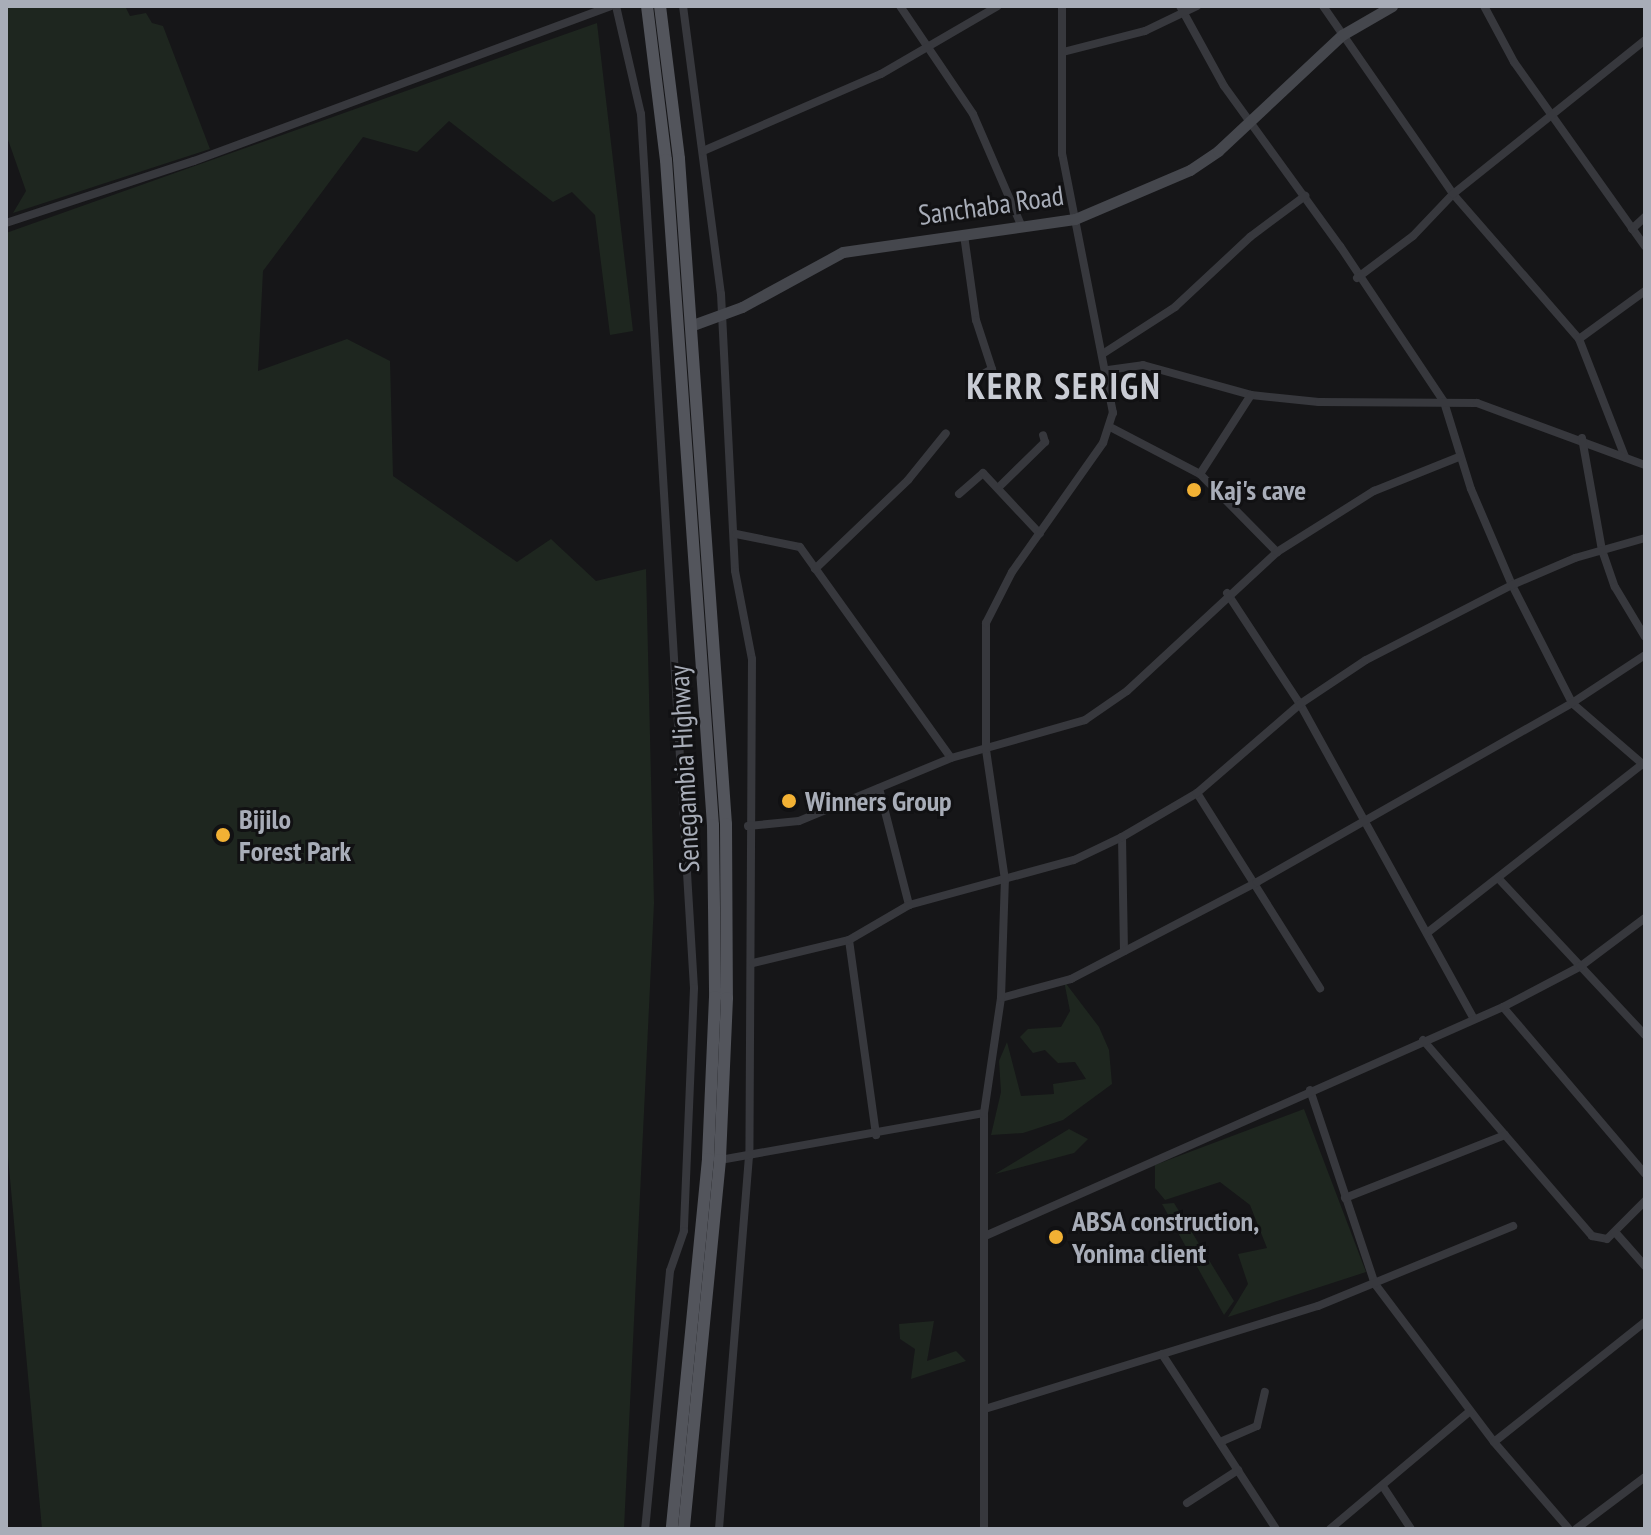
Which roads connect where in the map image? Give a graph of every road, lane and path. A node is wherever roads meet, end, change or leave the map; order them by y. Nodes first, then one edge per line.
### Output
1 (614, 6) edge
2 (647, 6) edge
3 (660, 6) edge
4 (683, 6) edge
5 (900, 6) edge
6 (998, 6) edge
7 (1062, 6) edge
8 (1197, 6) edge
9 (1323, 6) edge
10 (1392, 6) edge
11 (1484, 6) edge
12 (1182, 9) edge
13 (1342, 35) junction
14 (1645, 40) edge
15 (928, 46) junction
16 (1063, 52) junction
17 (1551, 113) junction
18 (1251, 121) junction
19 (703, 151) junction
20 (1453, 194) junction
21 (1305, 196) junction
22 (1645, 217) edge
23 (1075, 219) junction
24 (6, 223) edge
25 (1022, 227) junction
26 (1632, 229) junction
27 (964, 235) junction
28 (1645, 246) edge
29 (1357, 278) junction
30 (1645, 291) edge
31 (720, 316) junction
32 (690, 326) junction
33 (1579, 339) junction
34 (1104, 353) junction
35 (1108, 370) junction
36 (971, 381) dead end
37 (1251, 395) junction
38 (1444, 402) junction
39 (1112, 428) junction
40 (946, 433) dead end
41 (1043, 435) dead end
42 (1582, 438) junction
43 (1459, 457) junction
44 (1625, 458) junction
45 (1645, 465) edge
46 (1200, 474) junction
47 (998, 488) junction
48 (959, 494) dead end
49 (736, 534) junction
50 (1040, 534) junction
51 (1645, 538) edge
52 (1602, 550) junction
53 (1277, 552) junction
54 (815, 569) junction
55 (1512, 585) junction
56 (1227, 593) junction
57 (1645, 637) edge
58 (1645, 655) edge
59 (1572, 703) junction
60 (1300, 704) junction
61 (986, 749) junction
62 (951, 758) junction
63 (1644, 764) edge
64 (879, 788) junction
65 (1197, 793) junction
66 (1364, 820) junction
67 (748, 826) junction
68 (1122, 837) junction
69 (1498, 878) junction
70 (1005, 880) junction
71 (1257, 882) junction
72 (909, 905) junction
73 (1645, 918) edge
74 (1427, 933) junction
75 (849, 940) junction
76 (1124, 951) junction
77 (753, 963) junction
78 (1581, 966) junction
79 (1320, 988) dead end
80 (1001, 998) junction
81 (1503, 1007) junction
82 (1473, 1018) junction
83 (1645, 1035) edge
84 (1423, 1040) junction
85 (1310, 1090) junction
86 (984, 1113) junction
87 (876, 1135) junction
88 (1505, 1135) junction
89 (749, 1156) junction
90 (720, 1160) junction
91 (1645, 1174) edge
92 (1345, 1198) junction
93 (1645, 1201) edge
94 (1513, 1226) dead end
95 (1615, 1232) junction
96 (985, 1236) junction
97 (1645, 1266) edge
98 (1375, 1284) junction
99 (1645, 1322) edge
100 (1162, 1354) junction
101 (1265, 1392) dead end
102 (988, 1408) junction
103 (1470, 1411) junction
104 (1220, 1442) junction
105 (1494, 1442) junction
106 (1238, 1470) junction
107 (1645, 1477) edge
108 (1384, 1488) junction
109 (1187, 1503) dead end
110 (645, 1529) edge
111 (672, 1529) edge
112 (684, 1529) edge
113 (719, 1529) edge
114 (984, 1529) edge
115 (1276, 1529) edge
116 (1330, 1529) edge
117 (1411, 1529) edge
118 (1569, 1529) edge
119 (1576, 1529) edge

1 - 24 street
1 - 110 street
2 - 111 main road, Senegambia Highway
3 - 32 main road, Senegambia Highway
4 - 19 street
5 - 15 street
6 - 15 street
7 - 16 street
8 - 12 street
9 - 13 street
10 - 13 street, Sanchaba Road
11 - 17 street
12 - 16 street
12 - 18 street
13 - 18 street, Sanchaba Road
13 - 20 street
14 - 17 street
15 - 19 street
15 - 25 street
16 - 23 street
17 - 20 street
17 - 26 street
18 - 21 street
18 - 23 street, Sanchaba Road
19 - 31 street
20 - 29 street
20 - 33 street
21 - 29 street
21 - 34 street
22 - 26 street
23 - 25 street, Sanchaba Road
23 - 34 street
25 - 27 street, Sanchaba Road
26 - 28 street
27 - 31 street, Sanchaba Road
27 - 36 street
29 - 38 street
30 - 33 street
31 - 32 street, Sanchaba Road
31 - 49 street
32 - 90 main road, Senegambia Highway
33 - 44 street
34 - 35 street
35 - 37 street
35 - 39 street
37 - 38 street
37 - 46 street
38 - 42 street
38 - 43 street
39 - 46 street
39 - 50 street
40 - 54 street
41 - 47 street
42 - 44 street
42 - 52 street
43 - 53 street
43 - 55 street
44 - 45 street
46 - 53 street
47 - 48 street
47 - 50 street
49 - 54 street
49 - 67 street
50 - 61 street
51 - 52 street
52 - 55 street
52 - 57 street
53 - 56 street
54 - 62 street
55 - 59 street
55 - 60 street
56 - 60 street
56 - 61 street
58 - 59 street
59 - 63 street
59 - 66 street
60 - 65 street
60 - 66 street
61 - 62 street
61 - 70 street
62 - 64 street
63 - 69 street
64 - 67 street
64 - 72 street
65 - 68 street
65 - 71 street
66 - 71 street
66 - 74 street
67 - 77 street
68 - 70 street
68 - 76 street
69 - 74 street
69 - 78 street
70 - 72 street
70 - 80 street
71 - 76 street
71 - 79 street
72 - 75 street
73 - 78 street
74 - 82 street
75 - 77 street
75 - 87 street
76 - 80 street
77 - 89 street
78 - 81 street
78 - 83 street
80 - 86 street
81 - 82 street
81 - 91 street
82 - 84 street
84 - 85 street
84 - 88 street
85 - 92 street
85 - 96 street
86 - 87 street
86 - 96 street
87 - 89 street
88 - 92 street
88 - 95 street
89 - 90 street
89 - 113 street
90 - 112 main road, Senegambia Highway
92 - 98 street
93 - 95 street
94 - 98 street
95 - 97 street
96 - 102 street
98 - 100 street
98 - 103 street
99 - 105 street
100 - 102 street
100 - 104 street
101 - 104 street
102 - 114 street
103 - 105 street
103 - 108 street
104 - 106 street
105 - 118 street
106 - 109 street
106 - 115 street
107 - 119 street
108 - 116 street
108 - 117 street

